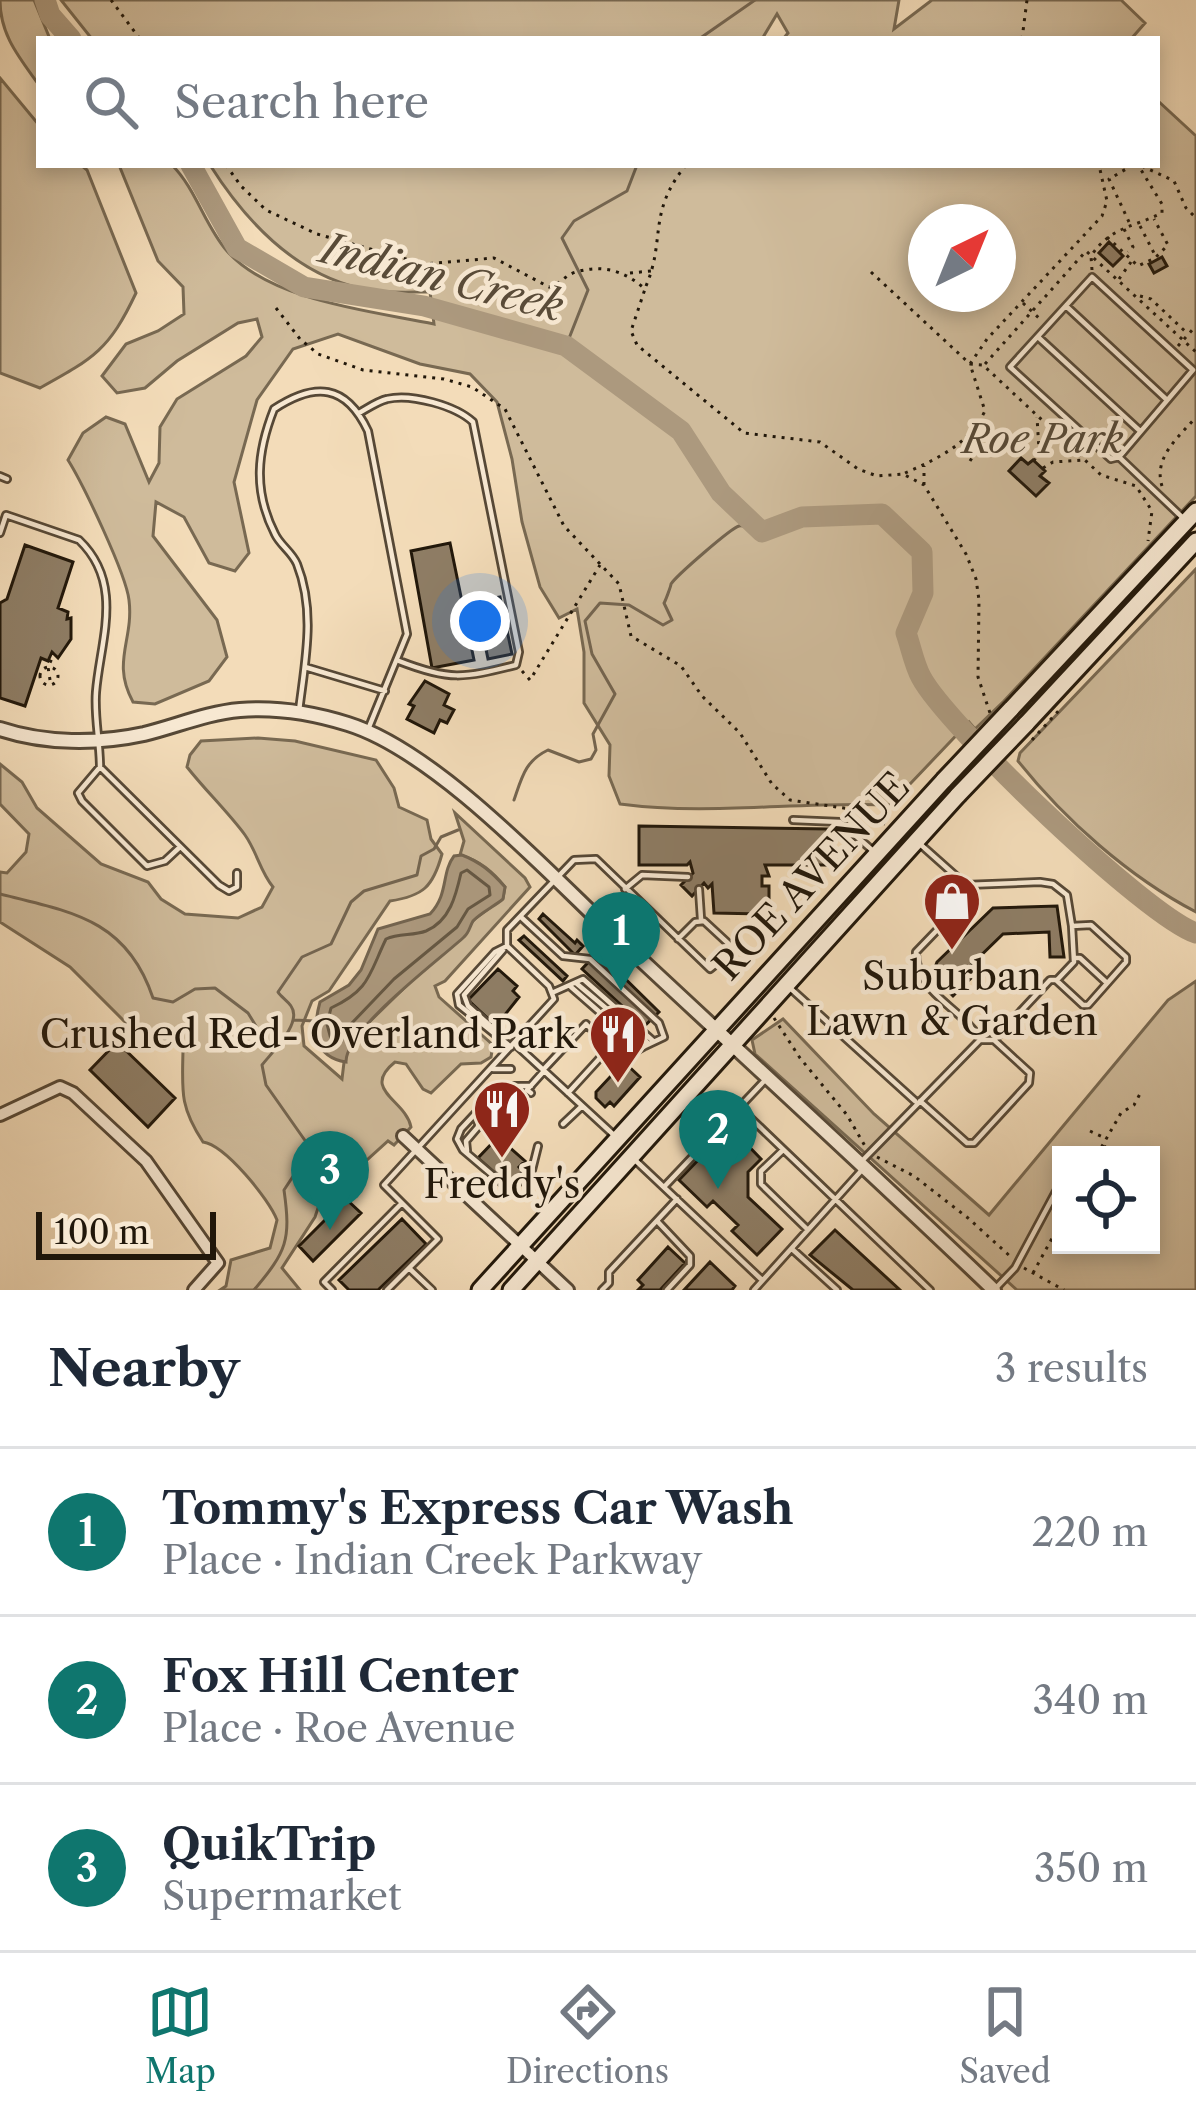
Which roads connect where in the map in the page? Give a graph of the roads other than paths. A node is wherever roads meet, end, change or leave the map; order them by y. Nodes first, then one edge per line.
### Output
1 (1066, 306) junction
2 (1038, 337) junction
3 (1167, 400) junction
4 (359, 412) junction
5 (1141, 431) junction
6 (1119, 457) junction
7 (3, 514) edge
8 (1194, 527) edge
9 (0, 532) edge
10 (399, 661) junction
11 (305, 667) junction
12 (385, 692) junction
13 (299, 711) junction
14 (0, 729) edge
15 (367, 732) junction
16 (100, 740) junction
17 (100, 767) junction
18 (794, 820) dead end
19 (917, 840) junction
20 (180, 847) junction
21 (876, 854) junction
22 (237, 873) dead end
23 (688, 877) dead end
24 (554, 879) junction
25 (966, 885) junction
26 (625, 889) junction
27 (699, 889) dead end
28 (520, 916) junction
29 (701, 921) junction
30 (1072, 926) junction
31 (678, 939) junction
32 (507, 946) junction
33 (1074, 958) junction
34 (1056, 980) junction
35 (1107, 983) junction
36 (785, 984) junction
37 (573, 985) junction
38 (554, 992) junction
39 (715, 1030) junction
40 (980, 1040) junction
41 (994, 1040) junction
42 (731, 1043) junction
43 (650, 1044) junction
44 (512, 1045) junction
45 (610, 1046) junction
46 (491, 1069) junction
47 (511, 1069) dead end
48 (543, 1070) junction
49 (767, 1077) junction
50 (568, 1093) junction
51 (919, 1102) junction
52 (582, 1106) junction
53 (739, 1107) junction
54 (1, 1112) edge
55 (563, 1124) dead end
56 (404, 1136) dead end
57 (617, 1138) junction
58 (538, 1147) dead end
59 (418, 1150) junction
60 (783, 1150) junction
61 (631, 1156) junction
62 (865, 1160) junction
63 (664, 1187) junction
64 (677, 1199) junction
65 (1052, 1199) edge
66 (835, 1201) junction
67 (402, 1203) junction
68 (657, 1221) junction
69 (808, 1230) junction
70 (520, 1246) junction
71 (792, 1249) junction
72 (538, 1261) junction
73 (409, 1268) junction
74 (762, 1280) junction
75 (608, 1283) junction
76 (194, 1290) edge
77 (332, 1290) edge
78 (387, 1290) edge
79 (432, 1290) edge
80 (480, 1290) edge
81 (511, 1290) edge
82 (568, 1290) edge
83 (602, 1290) edge
84 (616, 1290) edge
85 (667, 1290) edge
86 (754, 1290) edge
87 (837, 1290) edge
88 (930, 1290) edge
89 (994, 1290) edge

1 - 2 lane
1 - 3 lane
1 - 3 lane
2 - 5 lane
2 - 6 lane
3 - 5 lane
4 - 10 lane
4 - 10 lane
4 - 11 lane
5 - 6 lane
6 - 8 lane
7 - 9 lane
7 - 16 lane
8 - 19 main road, ROE AVENUE, bridge
8 - 21 main road, ROE AVENUE, bridge
10 - 12 lane
11 - 12 lane
11 - 13 lane
12 - 15 lane
13 - 15 street
13 - 16 street
14 - 16 street
15 - 24 street
16 - 17 lane
17 - 20 lane
17 - 20 lane
18 - 21 lane
19 - 25 lane
19 - 36 main road, ROE AVENUE
20 - 22 lane
21 - 39 main road, ROE AVENUE
23 - 26 lane
24 - 26 lane
24 - 28 lane
24 - 39 street
25 - 30 lane
25 - 40 lane
26 - 31 lane
27 - 29 lane
28 - 32 lane
28 - 43 lane
29 - 31 lane
29 - 31 lane
30 - 33 lane
30 - 35 lane
32 - 38 lane
32 - 44 lane
33 - 34 lane
33 - 35 lane
34 - 35 lane
34 - 41 lane
36 - 42 main road, ROE AVENUE
36 - 51 lane
37 - 38 lane
37 - 43 lane
37 - 43 lane
38 - 44 lane
39 - 42 street
39 - 57 main road, ROE AVENUE
40 - 41 lane
40 - 51 lane
41 - 51 lane
42 - 49 street
42 - 61 main road, ROE AVENUE
43 - 45 lane
44 - 46 lane
44 - 48 lane
45 - 48 lane
45 - 50 lane
46 - 47 lane
46 - 59 lane
48 - 50 lane
48 - 58 lane
49 - 53 lane
49 - 62 street
50 - 52 lane
51 - 62 lane
52 - 55 lane
52 - 57 lane
53 - 60 lane
53 - 63 lane
54 - 76 street
56 - 59 street
57 - 70 main road, ROE AVENUE
59 - 67 lane
59 - 70 street
60 - 66 lane
60 - 69 lane
61 - 63 lane
61 - 72 main road, ROE AVENUE
62 - 66 lane
62 - 89 street
63 - 64 lane
64 - 68 lane
64 - 74 lane
65 - 89 lane
66 - 69 lane
66 - 88 lane
67 - 73 lane
67 - 77 lane
68 - 75 lane
68 - 85 lane
69 - 71 lane
70 - 72 street
70 - 80 main road, ROE AVENUE
71 - 74 lane
71 - 87 lane
72 - 81 main road, ROE AVENUE
72 - 82 street
73 - 78 lane
73 - 79 lane
74 - 86 lane
75 - 83 lane
75 - 84 lane

